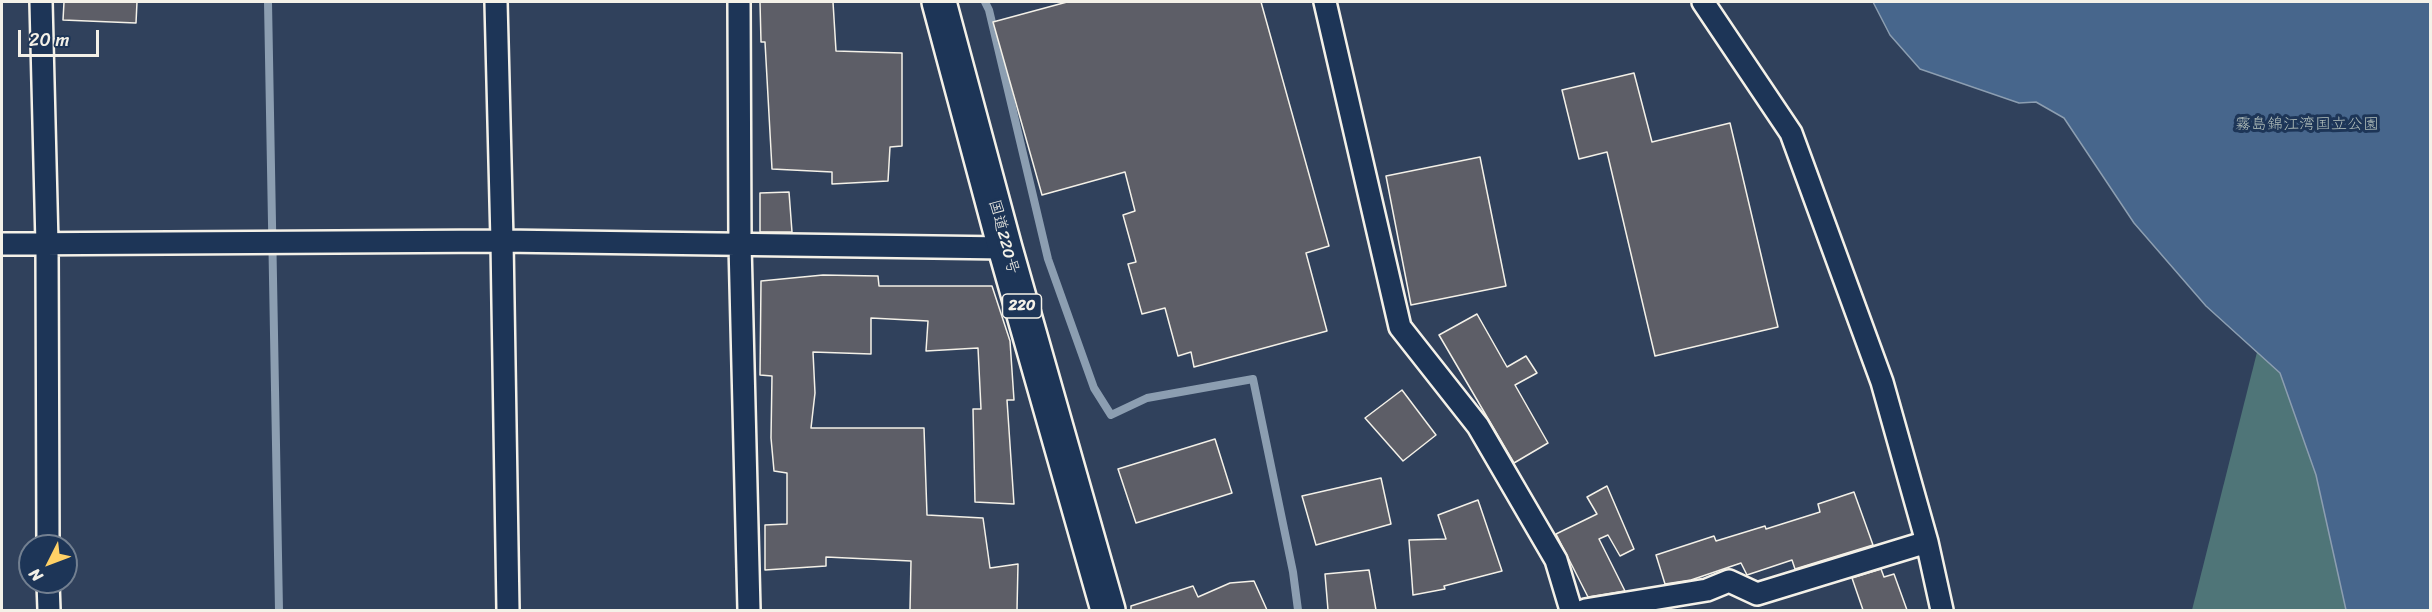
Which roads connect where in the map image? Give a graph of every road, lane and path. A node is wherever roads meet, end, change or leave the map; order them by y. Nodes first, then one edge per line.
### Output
1 (41, 2) edge
2 (495, 2) edge
3 (739, 2) edge
4 (939, 2) edge
5 (1325, 2) edge
6 (1703, 2) edge
7 (502, 241) junction
8 (2, 244) edge
9 (47, 244) junction
10 (740, 244) junction
11 (1005, 248) junction
12 (48, 534) edge
13 (1927, 542) junction
14 (48, 594) edge
15 (49, 610) edge
16 (508, 610) edge
17 (749, 610) edge
18 (1108, 610) edge
19 (1571, 610) edge
20 (1585, 610) edge
21 (1942, 610) edge

1 - 9 street
2 - 7 street
3 - 10 street
4 - 11 highway, 国道220号 / 220
5 - 19 street
6 - 13 street
7 - 9 street
7 - 10 street
7 - 16 street
8 - 9 street
9 - 12 street
10 - 11 street
10 - 17 street
11 - 18 highway, 国道220号 / 220
13 - 20 street
13 - 21 street
14 - 15 street

